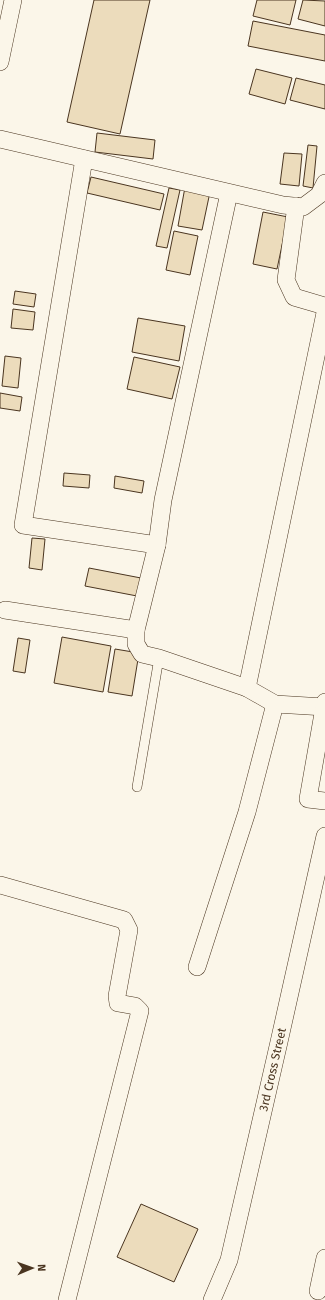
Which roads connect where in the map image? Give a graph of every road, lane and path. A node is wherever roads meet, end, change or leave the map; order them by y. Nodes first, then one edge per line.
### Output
1 (13, 0) edge
2 (0, 62) edge
3 (0, 139) edge
4 (84, 159) junction
5 (325, 183) edge
6 (230, 193) junction
7 (296, 206) junction
8 (325, 306) edge
9 (325, 313) edge
10 (156, 545) junction
11 (5, 610) dead end
12 (136, 630) junction
13 (159, 658) junction
14 (247, 688) junction
15 (275, 704) junction
16 (325, 705) edge
17 (137, 787) dead end
18 (325, 802) edge
19 (325, 836) edge
20 (0, 885) edge
21 (197, 967) dead end
22 (325, 1258) edge
23 (318, 1291) dead end
24 (67, 1300) edge
25 (212, 1300) edge

1 - 2 street
3 - 4 street
4 - 6 street
4 - 10 street
5 - 7 street
6 - 7 street
6 - 10 street
7 - 8 street
9 - 14 street
10 - 12 street
11 - 12 street
12 - 13 street
13 - 14 street
13 - 17 lane
14 - 15 street
15 - 16 street
15 - 21 street
16 - 18 street
19 - 25 street, 3rd Cross Street
20 - 24 street
22 - 23 street

